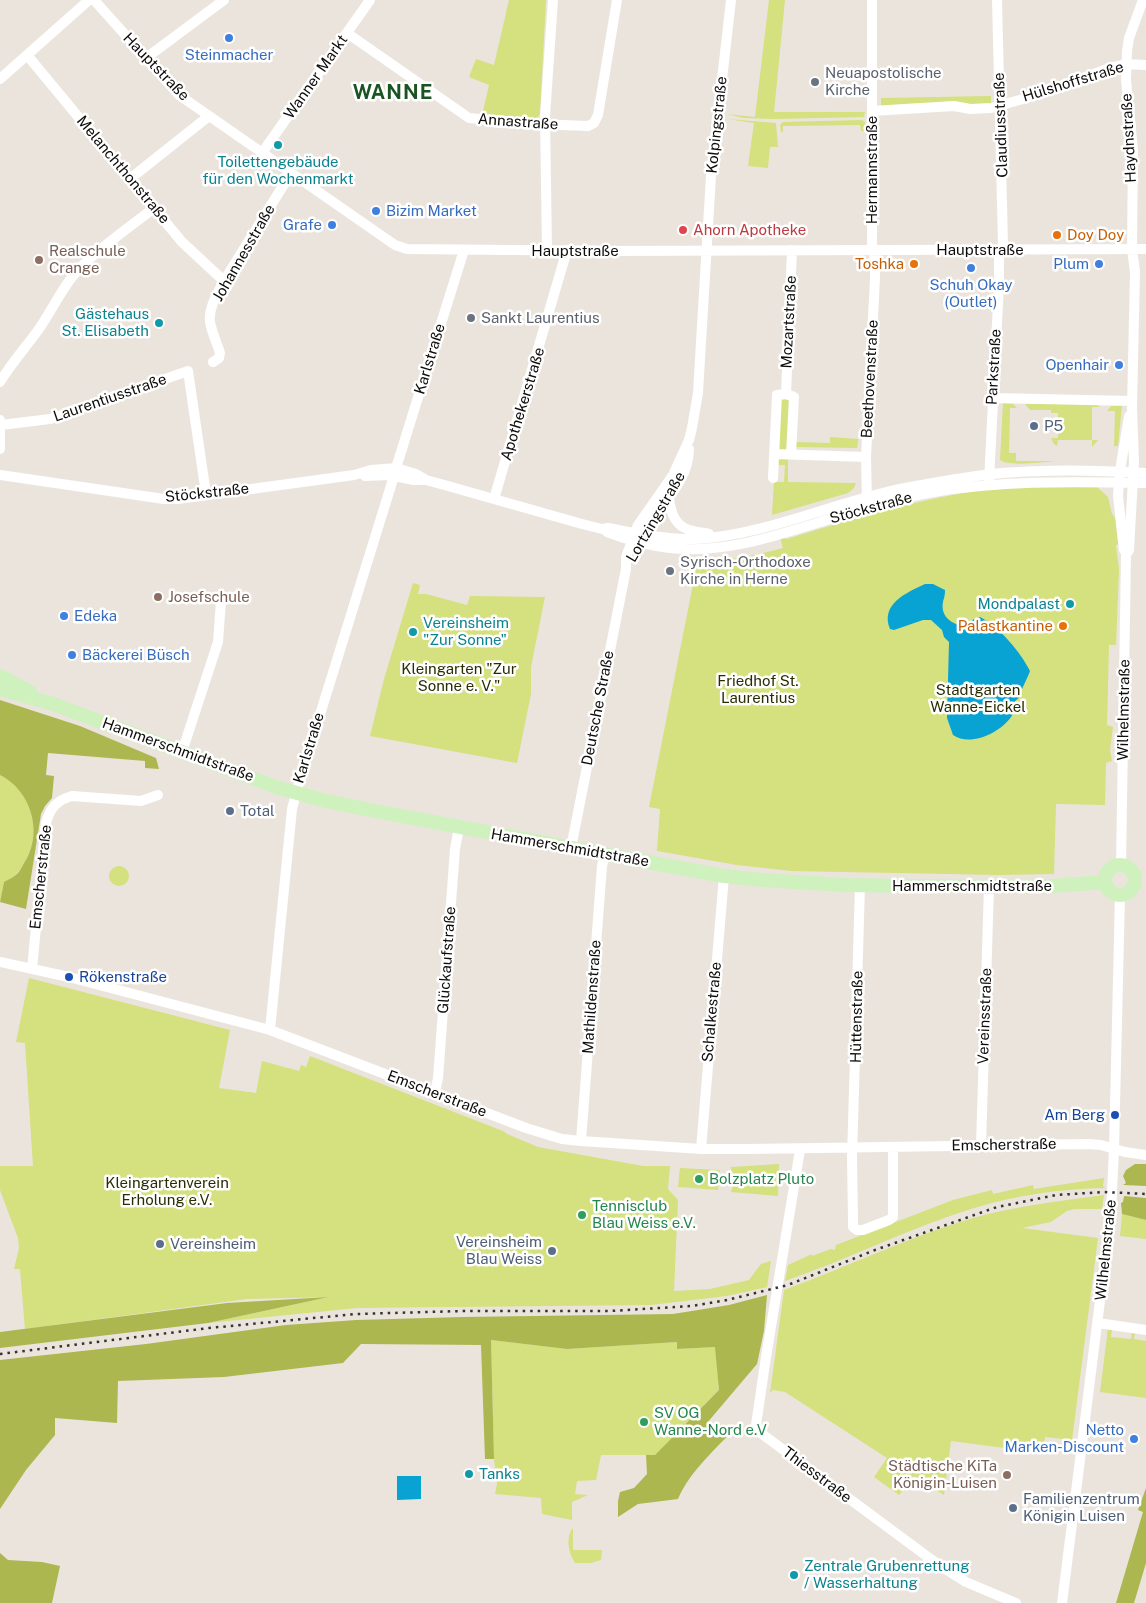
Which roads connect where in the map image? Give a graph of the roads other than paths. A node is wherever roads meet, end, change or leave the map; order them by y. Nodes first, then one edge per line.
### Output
1 (89, 0) edge
2 (94, 0) edge
3 (224, 0) edge
4 (370, 0) edge
5 (553, 0) edge
6 (617, 0) edge
7 (731, 0) edge
8 (872, 0) edge
9 (997, 0) edge
10 (1143, 0) edge
11 (347, 34) junction
12 (27, 55) junction
13 (146, 58) junction
14 (1126, 64) junction
15 (1146, 65) edge
16 (0, 79) edge
17 (1000, 105) junction
18 (872, 111) junction
19 (209, 116) junction
20 (545, 124) junction
21 (262, 153) junction
22 (291, 173) junction
23 (130, 178) junction
24 (154, 208) junction
25 (1132, 249) junction
26 (1146, 249) edge
27 (464, 250) junction
28 (547, 250) junction
29 (567, 250) junction
30 (706, 250) junction
31 (792, 250) junction
32 (1001, 250) junction
33 (874, 251) junction
34 (224, 281) junction
35 (213, 362) dead end
36 (0, 382) edge
37 (786, 394) junction
38 (992, 398) junction
39 (1132, 405) junction
40 (0, 423) edge
41 (689, 440) junction
42 (0, 450) edge
43 (774, 454) junction
44 (791, 454) junction
45 (866, 457) junction
46 (1120, 471) junction
47 (395, 472) junction
48 (1146, 472) edge
49 (0, 475) edge
50 (1132, 477) junction
51 (773, 478) dead end
52 (989, 480) junction
53 (1118, 482) junction
54 (1146, 483) edge
55 (206, 494) junction
56 (669, 498) junction
57 (494, 499) junction
58 (867, 503) junction
59 (637, 537) junction
60 (714, 537) junction
61 (1126, 556) junction
62 (626, 568) joint
63 (221, 601) dead end
64 (0, 676) edge
65 (0, 689) edge
66 (52, 704) junction
67 (182, 752) junction
68 (296, 793) junction
69 (158, 795) dead end
70 (459, 827) junction
71 (571, 848) junction
72 (605, 854) junction
73 (1121, 865) junction
74 (724, 876) junction
75 (1141, 881) edge
76 (1106, 882) junction
77 (860, 885) junction
78 (989, 887) junction
79 (1120, 895) junction
80 (0, 962) edge
81 (32, 969) junction
82 (270, 1030) junction
83 (435, 1092) junction
84 (581, 1141) junction
85 (981, 1145) junction
86 (853, 1148) junction
87 (893, 1148) junction
88 (1114, 1148) junction
89 (701, 1149) junction
90 (800, 1150) junction
91 (1146, 1155) edge
92 (1098, 1323) junction
93 (1146, 1330) edge
94 (1016, 1603) edge
95 (1062, 1603) edge

1 - 12 street
2 - 13 street, Hauptstraße
3 - 13 street
4 - 11 street, Wanner Markt
5 - 20 street
6 - 20 street, Annastraße
7 - 30 street, Kolpingstraße
8 - 18 street, Hermannstraße
9 - 17 street, Claudiusstraße
10 - 14 street, Haydnstraße
11 - 20 street, Annastraße
11 - 21 street, Wanner Markt
12 - 16 street
12 - 23 street, Melanchthonstraße
13 - 19 street, Hauptstraße
14 - 15 street, Hülshoffstraße
14 - 17 street, Hülshoffstraße
14 - 25 street, Haydnstraße
17 - 18 street, Hülshoffstraße
17 - 32 street, Claudiusstraße
18 - 33 street, Hermannstraße
19 - 21 street, Hauptstraße
19 - 23 street
20 - 28 street
21 - 22 street, Hauptstraße
22 - 27 street, Hauptstraße
22 - 34 street, Johannesstraße
23 - 24 street, Melanchthonstraße
24 - 34 street, Melanchthonstraße
24 - 36 street
25 - 26 street, Hauptstraße
25 - 32 street, Hauptstraße
25 - 39 street, Wilhelmstraße
27 - 28 street, Hauptstraße
27 - 47 street, Karlstraße
28 - 29 street, Hauptstraße
29 - 30 street, Hauptstraße
29 - 57 street, Apothekerstraße
30 - 31 street, Hauptstraße
30 - 41 street, Lortzingstraße
31 - 33 street, Hauptstraße
31 - 37 street, Mozartstraße
32 - 33 street, Hauptstraße
32 - 38 street, Parkstraße
33 - 45 street, Beethovenstraße
34 - 35 street, Johannesstraße
37 - 43 street, Mozartstraße
37 - 44 street, Mozartstraße
38 - 39 street
38 - 52 street, Parkstraße
39 - 46 street, Wilhelmstraße
39 - 50 street, Wilhelmstraße
40 - 42 street
40 - 55 street, Laurentiusstraße
41 - 56 street, Lortzingstraße
41 - 59 street, Lortzingstraße
43 - 44 street
43 - 51 street
44 - 45 street
45 - 58 street, Beethovenstraße
46 - 50 street, Stöckstraße
46 - 52 street, Stöckstraße
46 - 53 street, Wilhelmstraße
47 - 55 street, Stöckstraße
47 - 57 street, Stöckstraße
47 - 68 street, Karlstraße
48 - 50 street, Stöckstraße
49 - 55 street, Stöckstraße
50 - 53 street, Stöckstraße
50 - 54 street, Stöckstraße
50 - 61 street, Wilhelmstraße
52 - 53 street, Stöckstraße
52 - 58 street, Stöckstraße
53 - 61 street, Wilhelmstraße
56 - 59 street, Lortzingstraße
56 - 60 street, Stöckstraße
57 - 59 street, Stöckstraße
58 - 59 street, Stöckstraße
58 - 60 street, Stöckstraße
59 - 60 street, Stöckstraße
59 - 62 street, Lortzingstraße
61 - 73 street, Wilhelmstraße
62 - 71 street, Deutsche Straße
63 - 67 street
64 - 66 main road, Hammerschmidtstraße
65 - 66 main road, Hammerschmidtstraße
66 - 67 main road, Hammerschmidtstraße
67 - 68 main road, Hammerschmidtstraße
68 - 70 main road, Hammerschmidtstraße
68 - 82 street, Karlstraße
69 - 81 street, Emscherstraße
70 - 71 main road, Hammerschmidtstraße
70 - 83 street, Glückaufstraße
71 - 72 main road, Hammerschmidtstraße
72 - 74 main road, Hammerschmidtstraße
72 - 84 street, Mathildenstraße
73 - 75 main road
73 - 76 main road
74 - 77 main road, Hammerschmidtstraße
74 - 89 street, Schalkestraße
75 - 79 main road
76 - 78 main road, Hammerschmidtstraße
76 - 79 main road
77 - 78 main road, Hammerschmidtstraße
77 - 86 street, Hüttenstraße
78 - 85 street, Vereinsstraße
79 - 88 street, Wilhelmstraße
80 - 81 street, Emscherstraße
81 - 82 street, Emscherstraße
82 - 83 street, Emscherstraße
83 - 84 street, Emscherstraße
84 - 89 street, Emscherstraße
85 - 87 street, Emscherstraße
85 - 88 street, Emscherstraße
86 - 87 street, Emscherstraße
86 - 87 street
86 - 90 street, Emscherstraße
88 - 91 street
88 - 92 street, Wilhelmstraße
89 - 90 street, Emscherstraße
90 - 94 street, Thiesstraße
92 - 93 street
92 - 95 street, Wilhelmstraße

